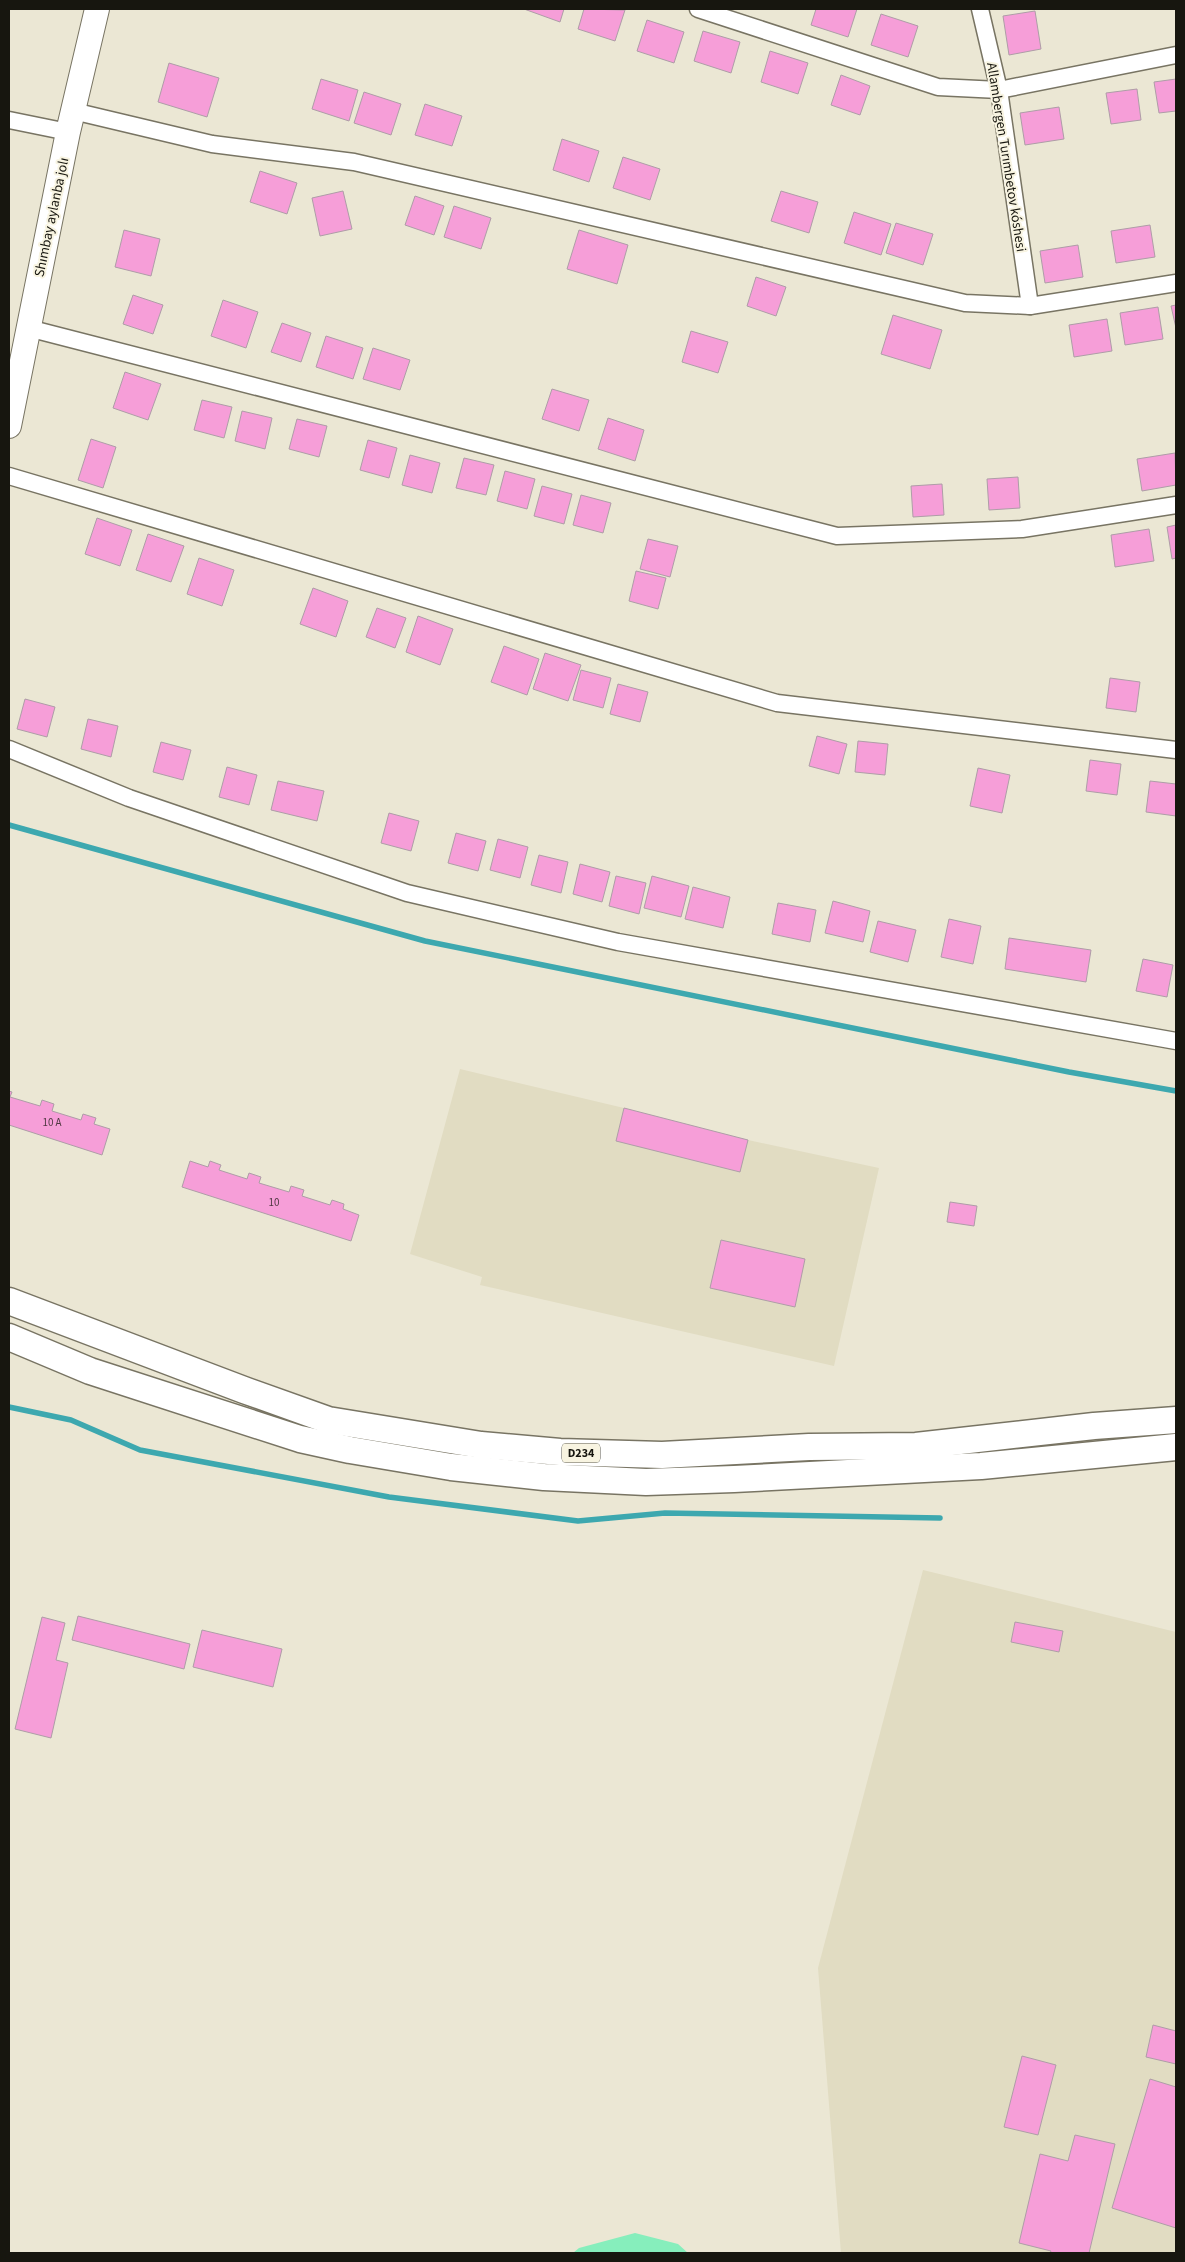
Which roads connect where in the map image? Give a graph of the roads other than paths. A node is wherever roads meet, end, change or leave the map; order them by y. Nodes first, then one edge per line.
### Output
1 (97, 9) edge
2 (698, 9) edge
3 (980, 9) edge
4 (1176, 55) edge
5 (999, 90) junction
6 (9, 120) edge
7 (71, 122) junction
8 (1176, 284) edge
9 (1030, 306) junction
10 (28, 328) junction
11 (10, 417) edge
12 (9, 476) edge
13 (1176, 505) edge
14 (9, 749) edge
15 (1176, 750) edge
16 (1176, 1041) edge
17 (9, 1301) edge
18 (9, 1337) edge
19 (1176, 1420) edge
20 (1176, 1447) edge

1 - 7 main road, Shımbay aylanba jolı
2 - 5 street
3 - 5 street, Allambergen Turımbetov kóshesi
4 - 5 street
5 - 9 street, Allambergen Turımbetov kóshesi
6 - 7 street
7 - 9 street
7 - 10 main road, Shımbay aylanba jolı
8 - 9 street
10 - 11 main road, Shımbay aylanba jolı
10 - 13 street
12 - 15 street
14 - 16 street
17 - 19 main road, D234
18 - 20 main road, D234

